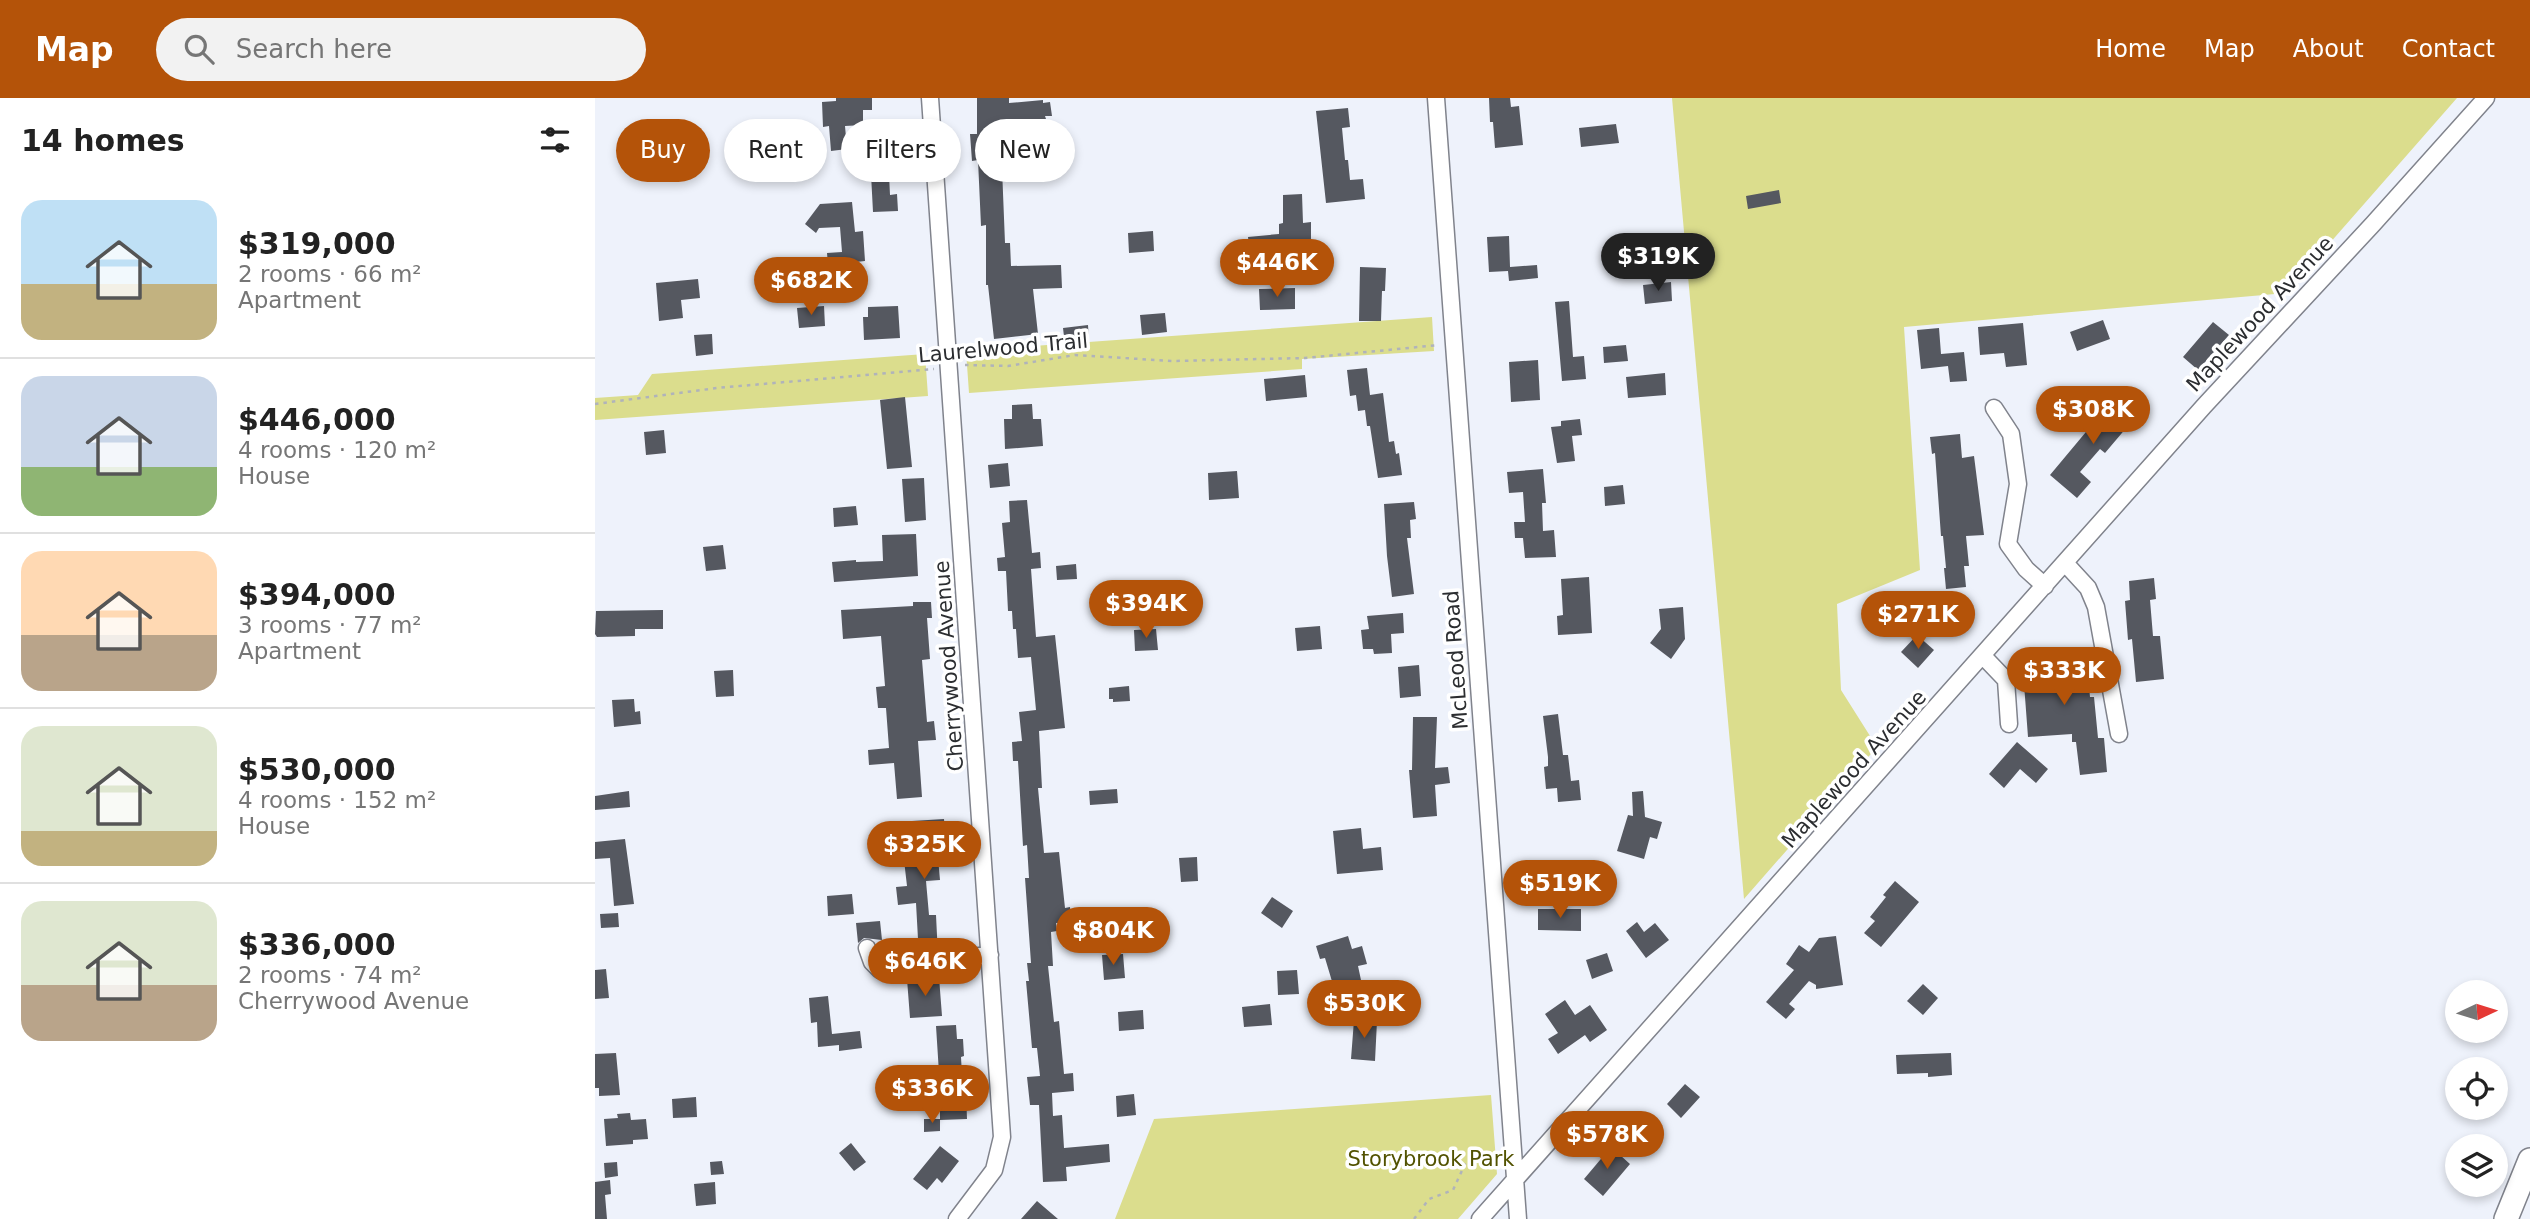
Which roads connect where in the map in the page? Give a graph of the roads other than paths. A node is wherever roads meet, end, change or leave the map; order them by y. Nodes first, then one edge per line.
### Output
1 (930, 98) edge
2 (1436, 98) edge
3 (2486, 98) edge
4 (1994, 408) dead end
5 (2064, 564) junction
6 (2045, 586) junction
7 (1983, 656) junction
8 (2009, 724) dead end
9 (2119, 734) dead end
10 (867, 948) dead end
11 (990, 956) junction
12 (2530, 1160) edge
13 (1514, 1180) junction
14 (957, 1219) edge
15 (1481, 1219) edge
16 (1518, 1219) edge
17 (2506, 1219) edge

1 - 11 street, Cherrywood Avenue
2 - 13 street, McLeod Road
3 - 5 street, Maplewood Avenue
4 - 6 street
5 - 6 street, Maplewood Avenue
5 - 9 street
6 - 7 street, Maplewood Avenue
7 - 8 street
7 - 13 street, Maplewood Avenue
10 - 11 street
11 - 14 street, Cherrywood Avenue
12 - 17 highway
13 - 15 street, Maplewood Avenue
13 - 16 street, McLeod Road

